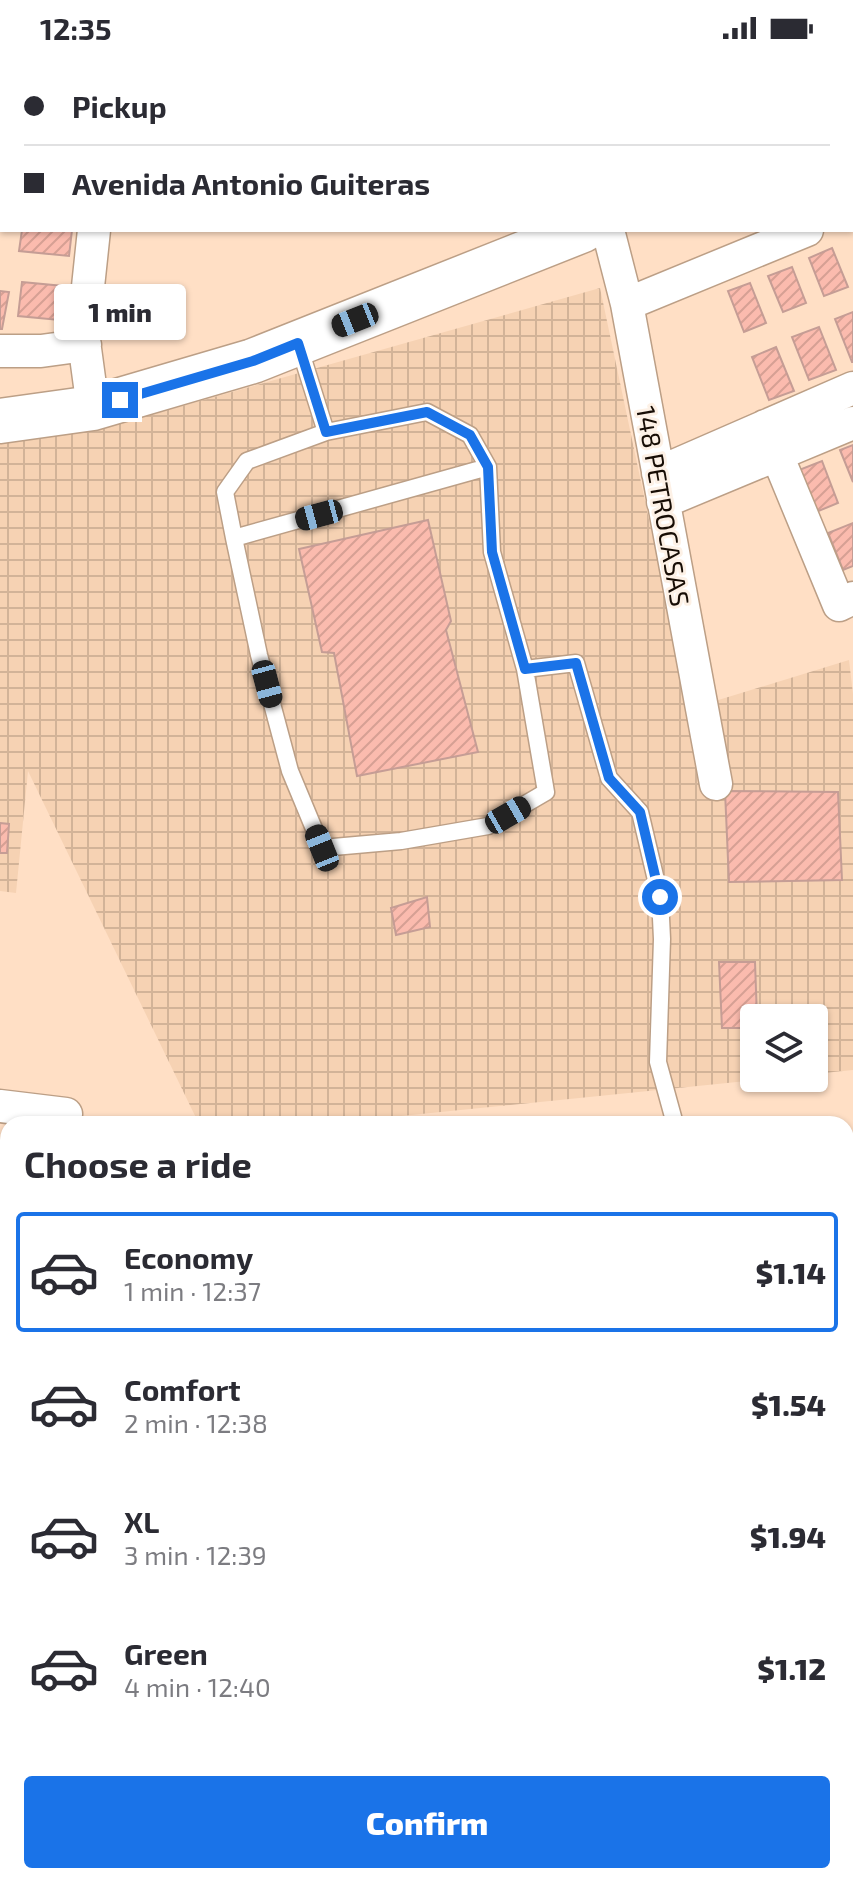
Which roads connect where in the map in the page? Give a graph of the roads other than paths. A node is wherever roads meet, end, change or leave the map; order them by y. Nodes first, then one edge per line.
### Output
1 (94, 232) edge
2 (578, 232) edge
3 (609, 232) edge
4 (802, 232) edge
5 (627, 304) junction
6 (298, 343) junction
7 (85, 345) junction
8 (0, 351) edge
9 (853, 388) edge
10 (93, 408) junction
11 (0, 421) edge
12 (853, 423) edge
13 (765, 426) junction
14 (326, 432) junction
15 (778, 456) junction
16 (488, 467) junction
17 (661, 487) junction
18 (234, 538) junction
19 (853, 598) edge
20 (525, 669) junction
21 (716, 784) dead end
22 (0, 1106) edge
23 (66, 1114) dead end
24 (673, 1116) edge

1 - 7 street
2 - 6 main road
3 - 5 street, 148 PETROCASAS
4 - 5 street
5 - 17 street, 148 PETROCASAS
6 - 10 main road
6 - 14 lane
7 - 8 street
7 - 10 street
9 - 13 street
10 - 11 main road
12 - 15 street
13 - 15 street
13 - 17 street
14 - 16 lane
14 - 18 lane
15 - 17 street
15 - 19 street
16 - 18 lane
16 - 20 lane
17 - 21 street, 148 PETROCASAS
18 - 20 lane
20 - 24 lane
22 - 23 street

